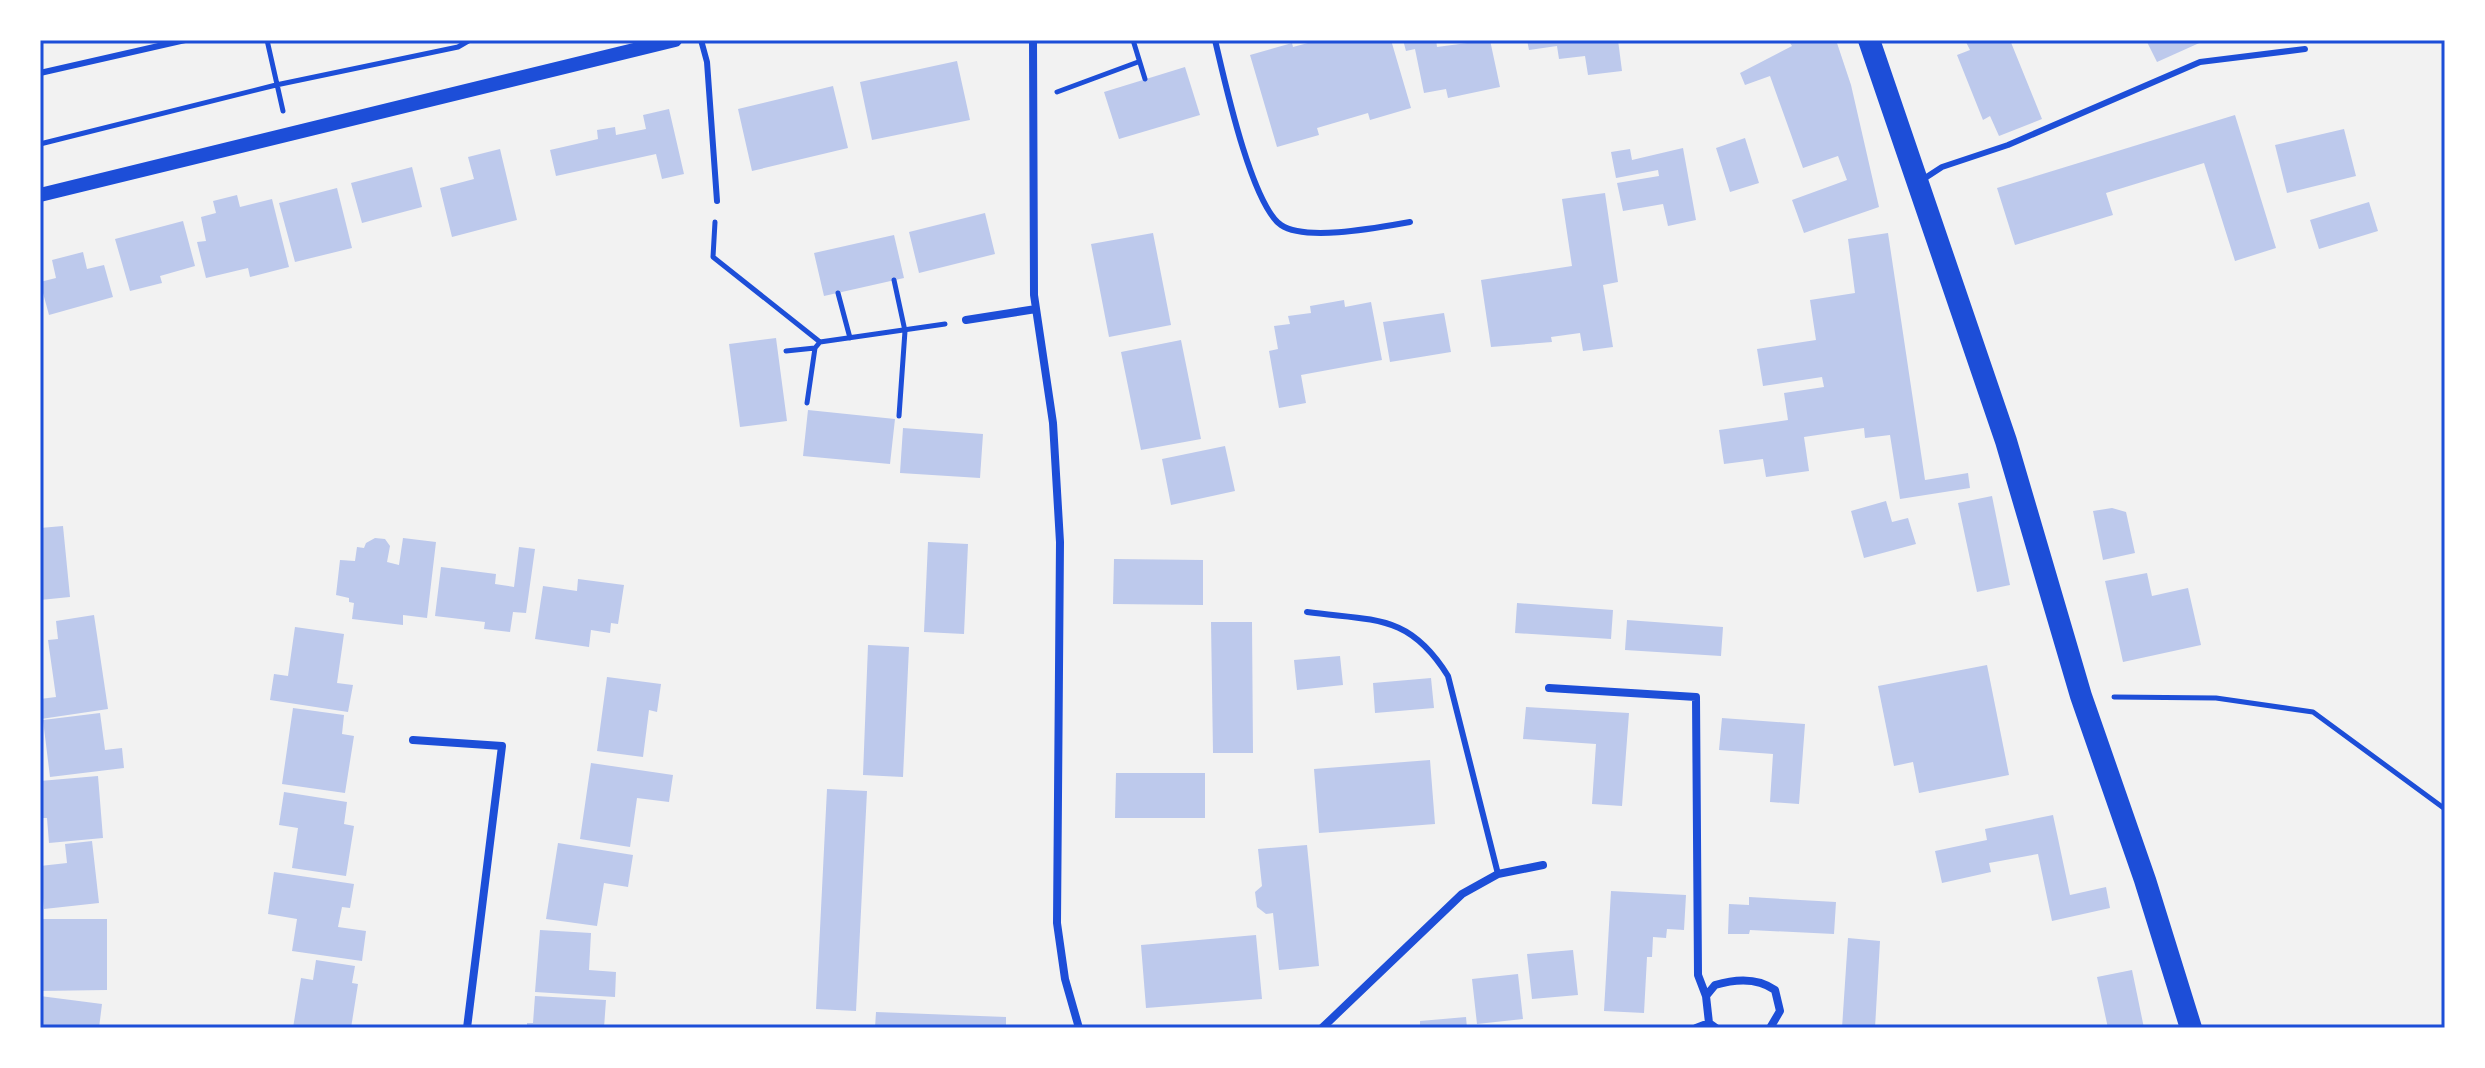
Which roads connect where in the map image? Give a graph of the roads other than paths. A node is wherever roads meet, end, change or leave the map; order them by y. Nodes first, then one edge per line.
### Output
1 (185, 40) edge
2 (675, 40) edge
3 (701, 40) edge
4 (1033, 40) edge
5 (1215, 40) edge
6 (1869, 40) edge
7 (2305, 49) dead end
8 (40, 73) edge
9 (1919, 182) junction
10 (40, 195) edge
11 (717, 201) road end
12 (1410, 222) dead end
13 (1036, 309) junction
14 (966, 320) road end
15 (1307, 612) dead end
16 (1549, 688) dead end
17 (413, 740) dead end
18 (1543, 865) dead end
19 (1498, 874) junction
20 (1706, 996) junction
21 (1713, 1026) edge
22 (467, 1028) edge
23 (1079, 1028) edge
24 (1322, 1028) edge
25 (1696, 1028) edge
26 (1770, 1028) edge
27 (2191, 1028) edge

1 - 8 lane
2 - 10 street
3 - 11 lane
4 - 13 street
5 - 12 lane
6 - 9 highway
7 - 9 lane
9 - 27 highway
13 - 14 street
13 - 23 street
15 - 19 lane
16 - 20 street
17 - 22 street
18 - 19 street
19 - 24 street
20 - 21 street
20 - 26 street
21 - 25 street

